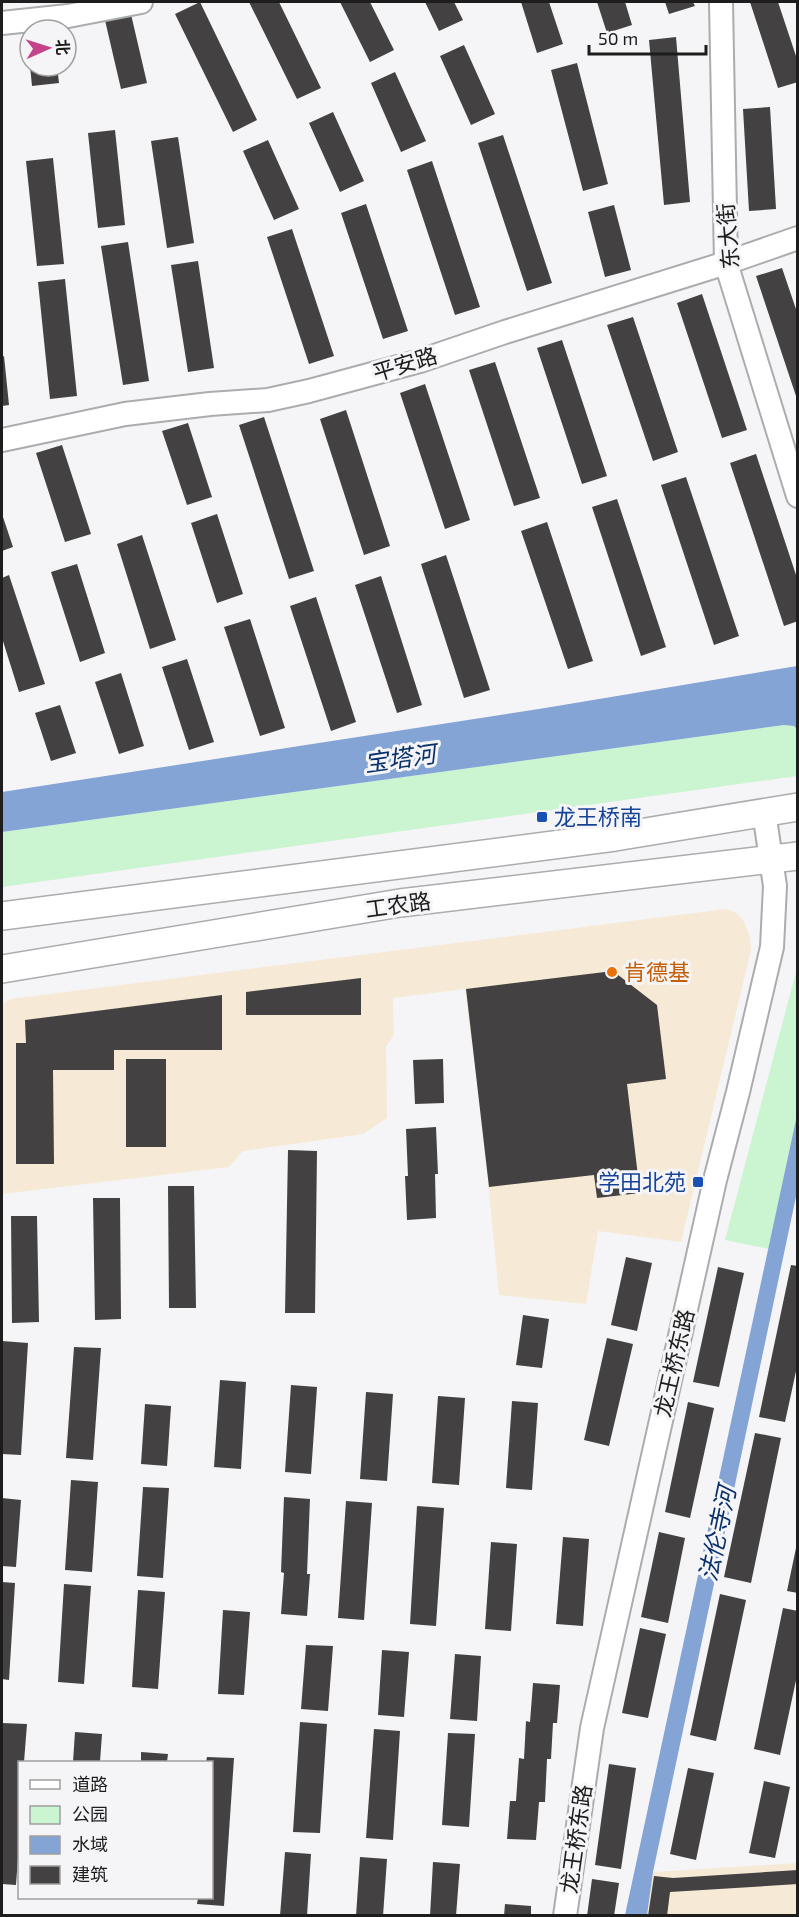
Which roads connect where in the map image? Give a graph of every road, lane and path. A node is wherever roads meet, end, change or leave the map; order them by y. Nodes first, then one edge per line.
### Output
1 (141, 2) edge
2 (721, 2) edge
3 (2, 23) edge
4 (798, 238) edge
5 (726, 263) junction
6 (2, 440) edge
7 (798, 496) edge
8 (798, 807) edge
9 (764, 812) junction
10 (785, 857) edge
11 (2, 916) edge
12 (2, 969) edge
13 (565, 1916) edge

1 - 3 street
2 - 5 street, 东大街
4 - 5 street, 平安路
5 - 6 street, 平安路
5 - 7 street, 东大街
8 - 9 main road, 工农路
9 - 10 street, 龙王桥东路
9 - 11 main road, 工农路
10 - 12 main road, 工农路
10 - 13 street, 龙王桥东路

